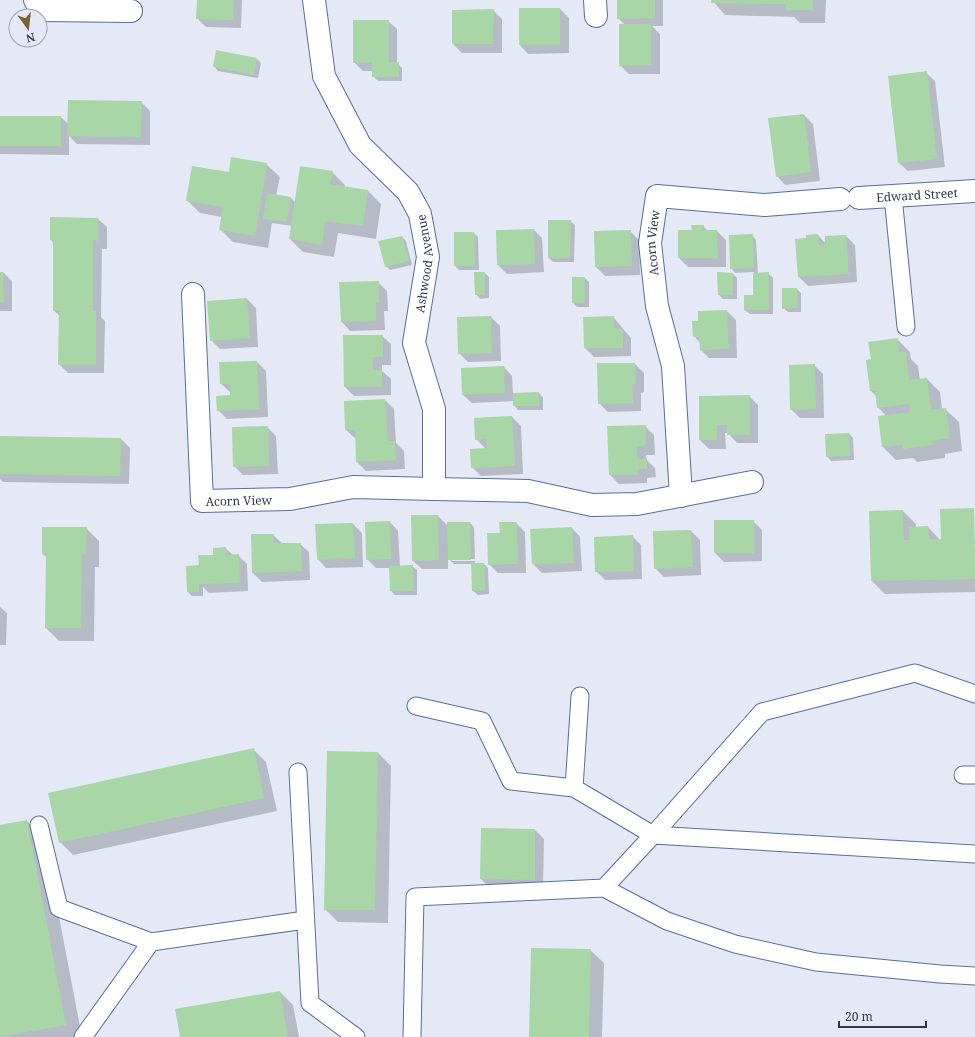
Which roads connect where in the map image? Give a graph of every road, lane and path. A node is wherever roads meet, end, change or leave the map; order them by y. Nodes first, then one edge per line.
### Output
1 (35, 0) edge
2 (314, 0) edge
3 (131, 11) dead end
4 (975, 191) edge
5 (893, 196) junction
6 (850, 199) joint
7 (193, 294) dead end
8 (906, 327) dead end
9 (752, 482) dead end
10 (434, 489) junction
11 (681, 496) junction
12 (975, 694) edge
13 (580, 696) dead end
14 (416, 706) dead end
15 (298, 772) dead end
16 (574, 788) junction
17 (39, 825) dead end
18 (653, 835) junction
19 (975, 854) edge
20 (604, 888) junction
21 (305, 920) junction
22 (151, 942) junction
23 (975, 976) edge
24 (83, 1037) edge
25 (356, 1037) edge
26 (412, 1037) edge

1 - 3 street
2 - 10 street, Ashwood Avenue
4 - 5 street, Edward Street
5 - 6 street, Edward Street
5 - 8 lane
6 - 11 street, Acorn View
7 - 10 street, Acorn View
9 - 11 street, Acorn View
10 - 11 street, Acorn View
12 - 18 lane
13 - 16 lane
14 - 16 lane
15 - 21 lane
16 - 18 lane
17 - 22 lane
18 - 19 lane
18 - 20 lane
20 - 23 lane
20 - 26 lane
21 - 22 lane
21 - 25 lane
22 - 24 lane

